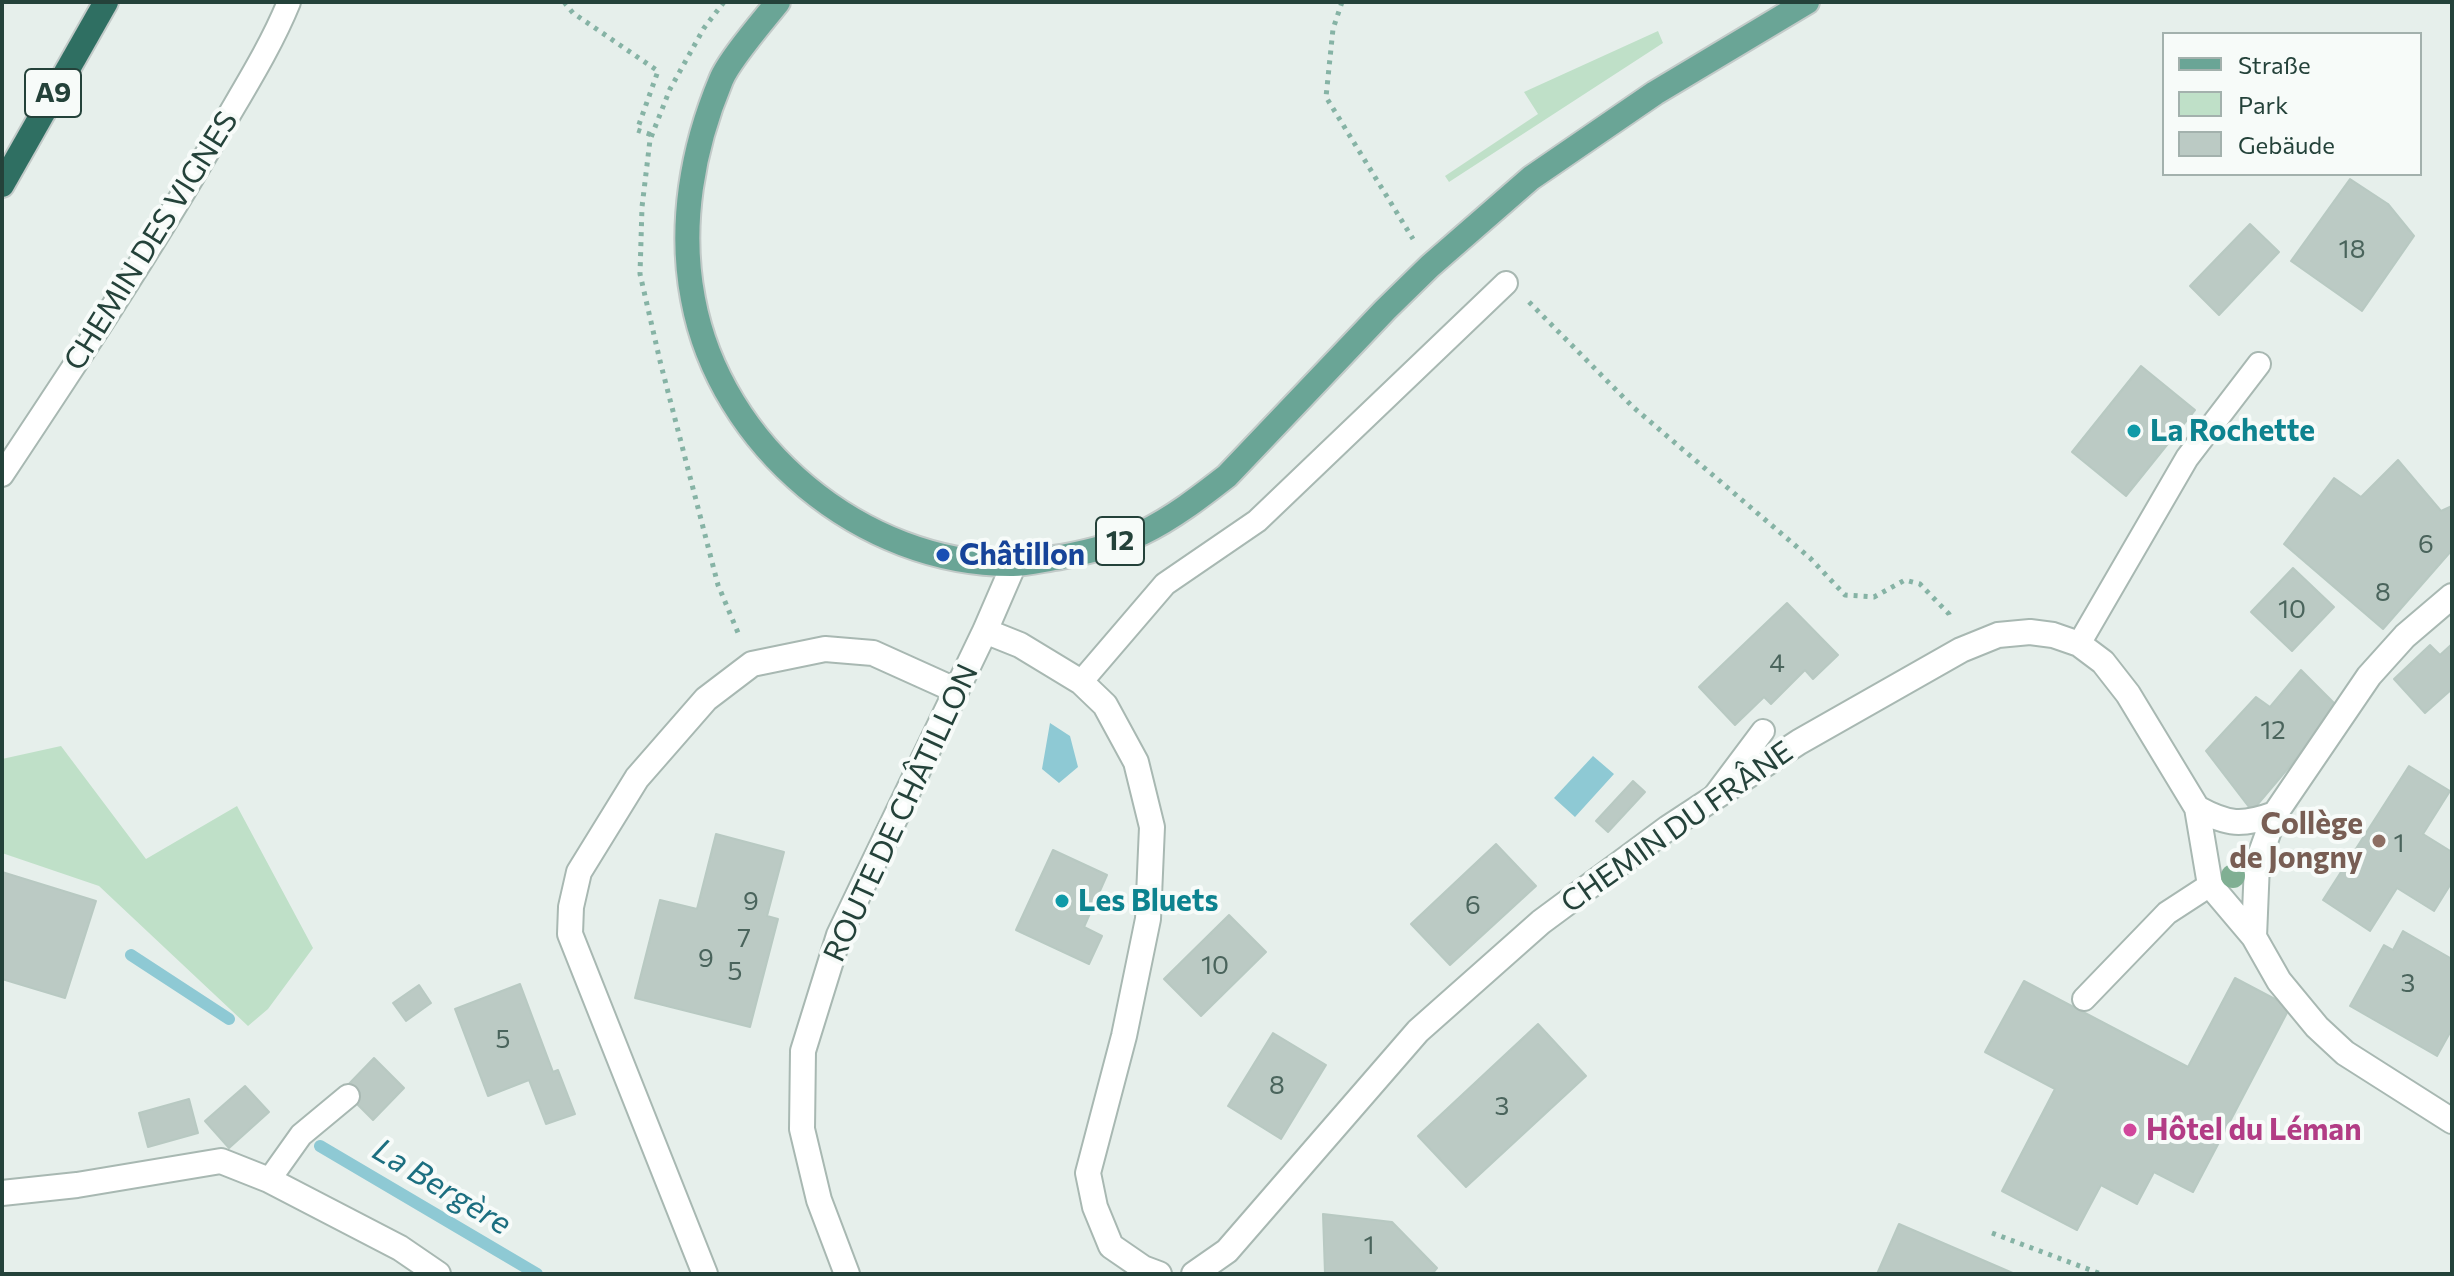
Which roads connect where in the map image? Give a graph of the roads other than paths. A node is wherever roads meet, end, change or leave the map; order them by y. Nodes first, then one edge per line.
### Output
1 (106, 2) edge
2 (289, 2) edge
3 (778, 2) edge
4 (1807, 2) edge
5 (2, 185) edge
6 (1506, 283) road end
7 (2259, 364) dead end
8 (2, 475) edge
9 (1014, 564) junction
10 (2452, 596) edge
11 (985, 631) junction
12 (2079, 644) junction
13 (1081, 682) junction
14 (955, 690) junction
15 (1763, 731) dead end
16 (1712, 799) junction
17 (2197, 808) junction
18 (2275, 814) junction
19 (2210, 885) junction
20 (2254, 937) junction
21 (2084, 999) dead end
22 (348, 1096) dead end
23 (2452, 1121) edge
24 (269, 1180) junction
25 (2, 1193) edge
26 (438, 1274) edge
27 (705, 1274) edge
28 (847, 1274) edge
29 (1159, 1274) edge
30 (1194, 1274) edge

1 - 5 highway, A9
2 - 8 lane, CHEMIN DES VIGNES
3 - 9 main road, 12
4 - 9 main road, 12
6 - 13 lane
7 - 12 lane
9 - 11 street
10 - 18 street
11 - 13 street
11 - 14 street, ROUTE DE CHÂTILLON
12 - 16 street, CHEMIN DU FRÂNE
12 - 17 street, CHEMIN DU FRÂNE
13 - 29 street
14 - 27 street
14 - 28 street, ROUTE DE CHÂTILLON
15 - 16 lane
16 - 30 street, CHEMIN DU FRÂNE
17 - 18 street
17 - 19 street
18 - 20 street
19 - 20 street
19 - 21 lane
20 - 23 street
22 - 24 lane
24 - 25 street
24 - 26 street

